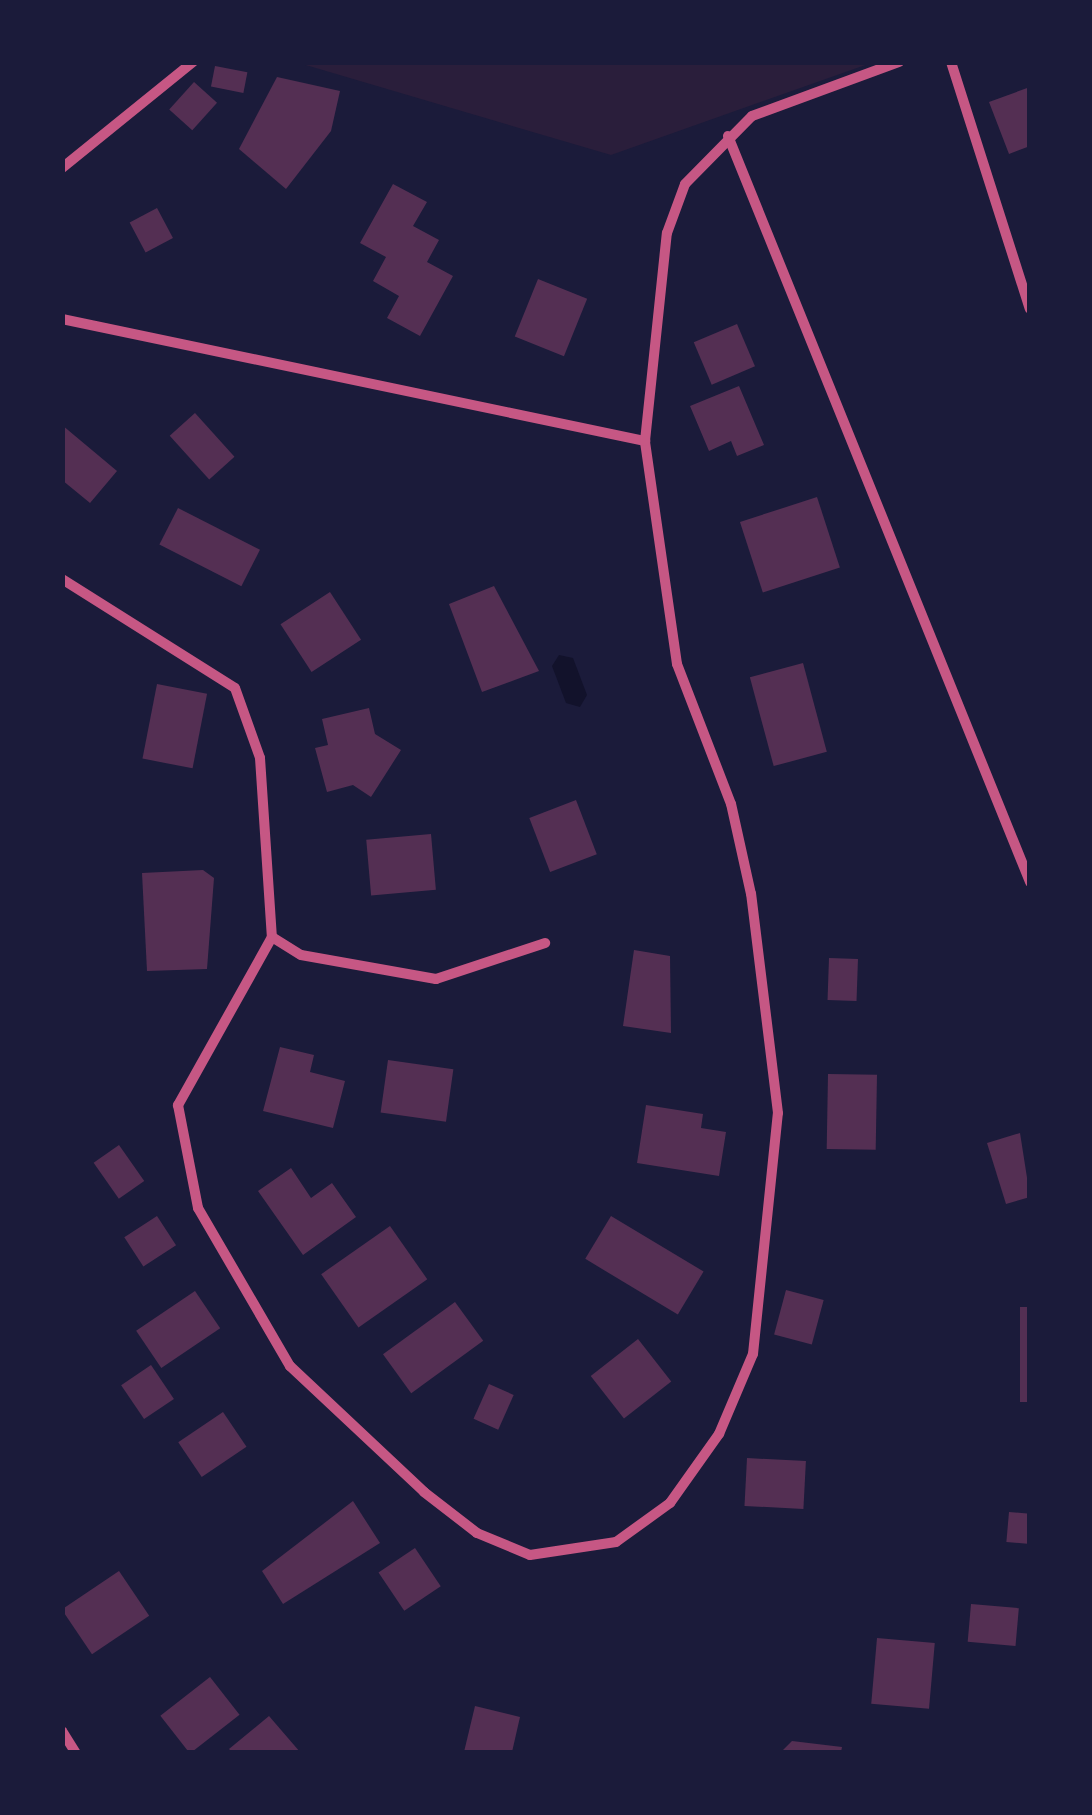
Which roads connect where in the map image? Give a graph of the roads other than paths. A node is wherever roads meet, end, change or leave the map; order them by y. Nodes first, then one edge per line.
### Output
1 (192, 62) edge
2 (899, 62) edge
3 (950, 62) edge
4 (728, 136) junction
5 (62, 168) edge
6 (1030, 309) edge
7 (62, 318) edge
8 (645, 441) junction
9 (62, 578) edge
10 (1030, 882) edge
11 (272, 937) junction
12 (545, 943) dead end
13 (62, 1731) edge
14 (75, 1752) edge

1 - 5 street
2 - 4 street
3 - 6 street
4 - 8 street
4 - 10 street
7 - 8 street
8 - 11 street
9 - 11 street
11 - 12 street
13 - 14 street

